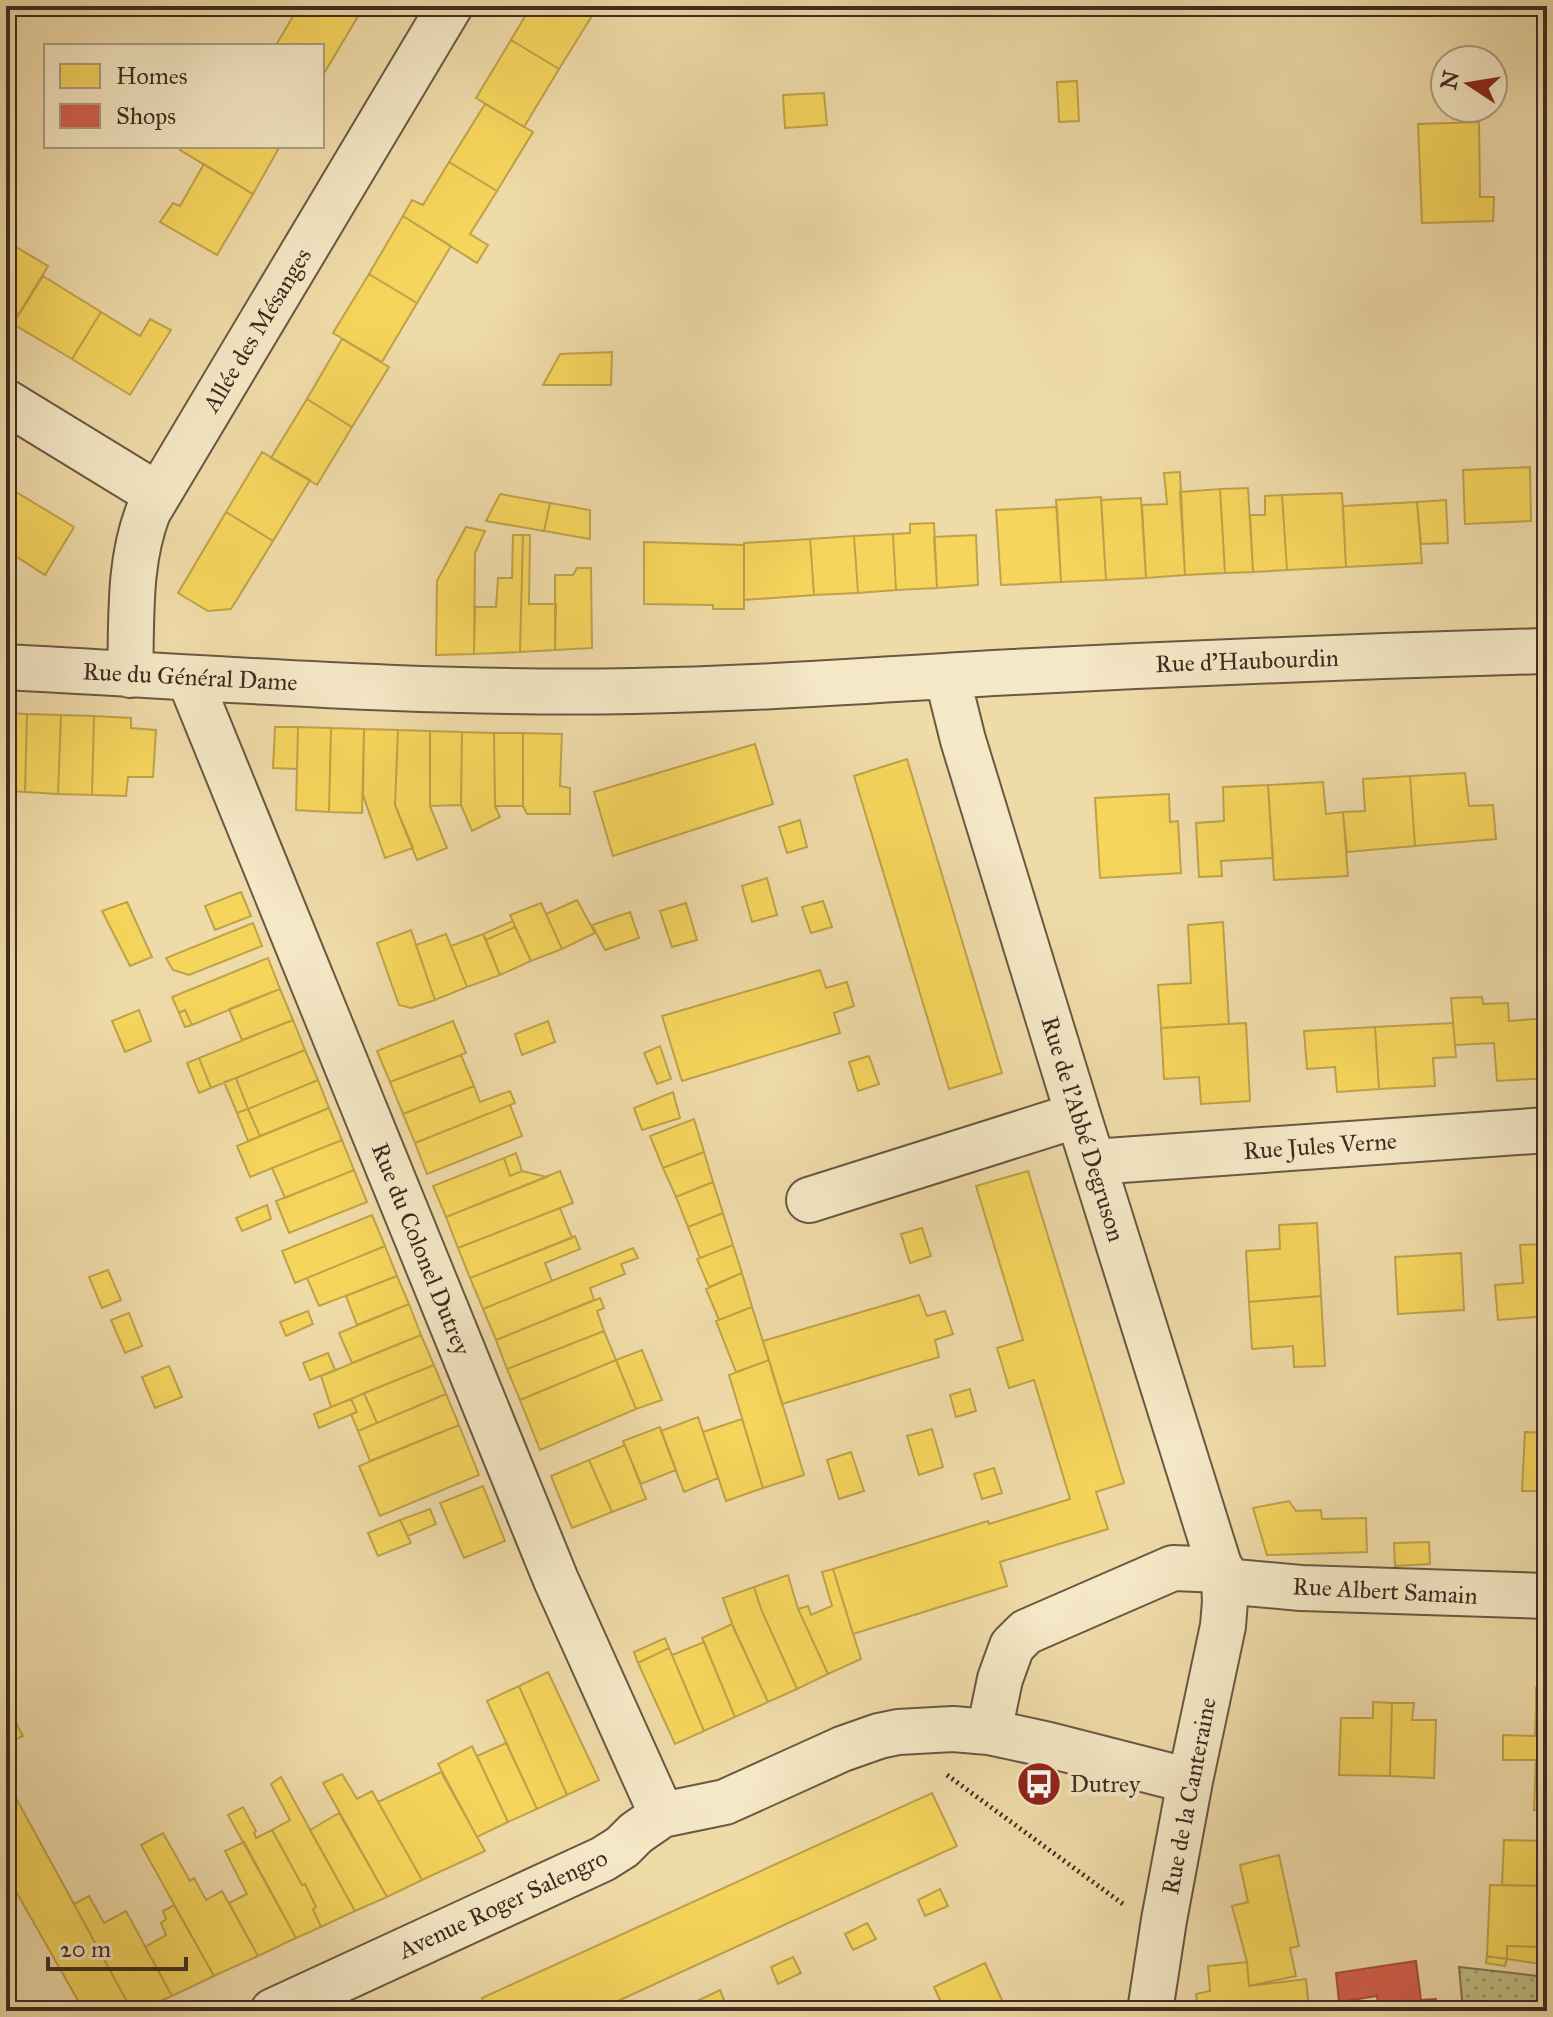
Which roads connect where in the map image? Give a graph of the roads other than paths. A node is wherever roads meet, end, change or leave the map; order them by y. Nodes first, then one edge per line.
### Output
1 (450, 6) edge
2 (6, 402) edge
3 (158, 495) junction
4 (1547, 651) edge
5 (6, 667) edge
6 (130, 675) junction
7 (947, 676) junction
8 (189, 678) junction
9 (375, 686) joint
10 (1078, 1115) junction
11 (1547, 1130) edge
12 (1093, 1162) junction
13 (809, 1200) dead end
14 (1223, 1575) junction
15 (1547, 1596) edge
16 (989, 1732) junction
17 (1190, 1781) junction
18 (662, 1815) junction
19 (273, 2011) edge
20 (1150, 2011) edge

1 - 3 street, Allée des Mésanges
2 - 3 street
3 - 6 street, Allée des Mésanges
4 - 7 street, Rue d'Haubourdin
5 - 6 street, Rue du Général Dame
6 - 8 street, Rue du Général Dame
7 - 9 street, Rue d'Haubourdin
7 - 10 street, Rue de l'Abbé Degruson
8 - 9 street, Rue du Général Dame
8 - 18 street, Rue du Colonel Dutrey
10 - 12 street, Rue de l'Abbé Degruson
10 - 13 street
11 - 12 street, Rue Jules Verne
12 - 14 street, Rue de l'Abbé Degruson
14 - 15 street, Rue Albert Samain
14 - 16 street, Rue Albert Samain
14 - 17 street, Rue de la Canteraine
16 - 17 street, Avenue Roger Salengro
16 - 18 street, Avenue Roger Salengro
17 - 20 street, Rue de la Canteraine
18 - 19 street, Avenue Roger Salengro

